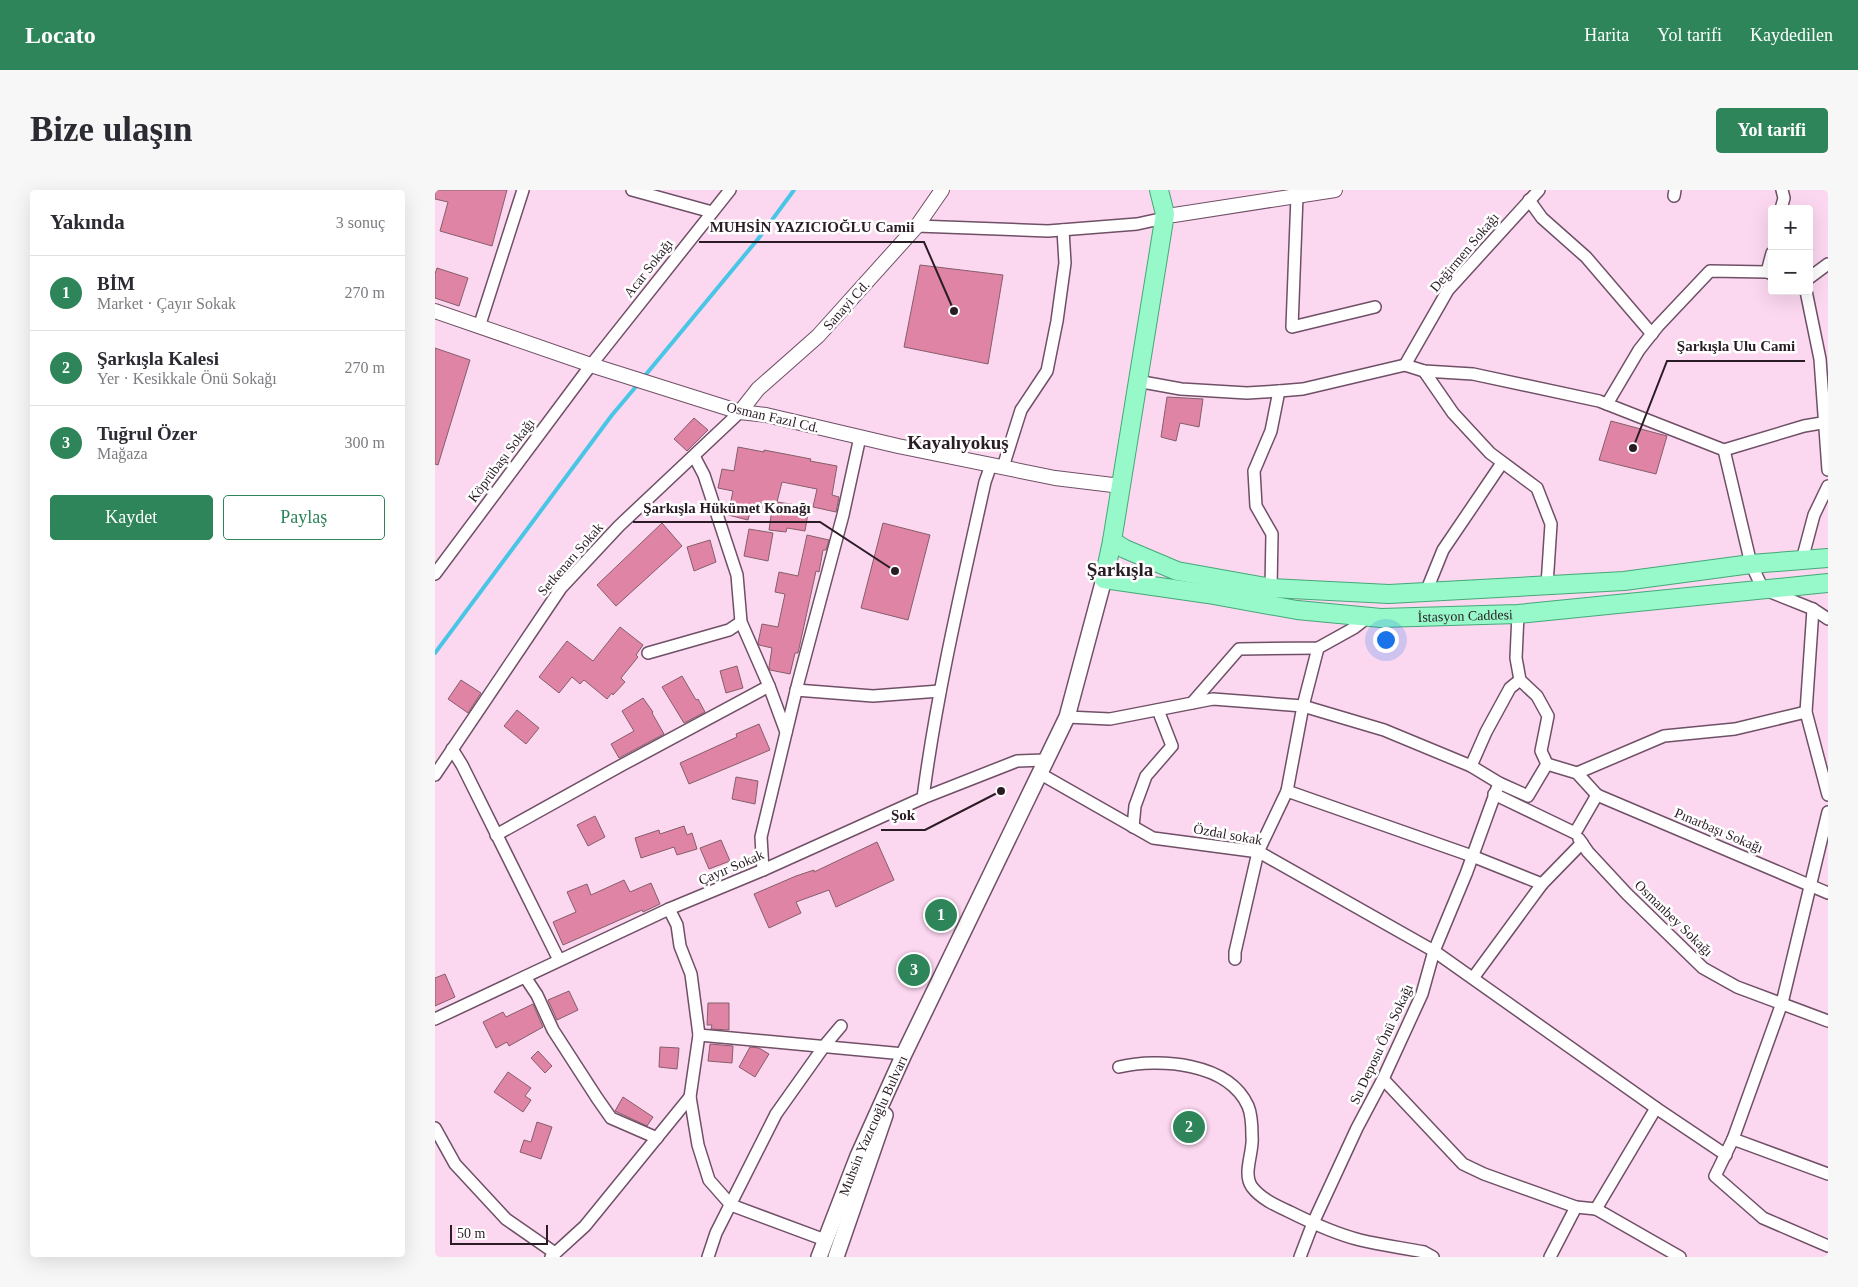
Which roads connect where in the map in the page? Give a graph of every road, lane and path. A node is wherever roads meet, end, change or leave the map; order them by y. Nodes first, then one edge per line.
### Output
1 (523, 190) edge
2 (632, 190) edge
3 (730, 190) edge
4 (942, 190) edge
5 (1159, 190) edge
6 (1335, 190) edge
7 (1539, 190) edge
8 (1782, 190) edge
9 (1321, 191) edge
10 (1297, 196) junction
11 (1529, 200) junction
12 (1782, 205) edge
13 (712, 212) junction
14 (1169, 217) junction
15 (917, 226) junction
16 (1063, 230) junction
17 (1828, 264) edge
18 (1768, 273) edge
19 (1813, 275) edge
20 (1807, 295) edge
21 (1375, 307) dead end
22 (435, 311) edge
23 (479, 327) junction
24 (1652, 334) junction
25 (1824, 358) edge
26 (1405, 365) junction
27 (596, 366) junction
28 (1424, 371) junction
29 (1137, 381) junction
30 (1279, 391) junction
31 (1607, 404) junction
32 (740, 412) junction
33 (1826, 422) edge
34 (860, 437) junction
35 (1724, 450) junction
36 (694, 456) junction
37 (1503, 463) junction
38 (997, 466) junction
39 (1828, 470) edge
40 (1121, 486) junction
41 (1828, 486) edge
42 (1112, 541) junction
43 (1828, 558) edge
44 (1802, 560) junction
45 (1751, 564) junction
46 (435, 574) edge
47 (1104, 578) junction
48 (1828, 583) edge
49 (1547, 585) junction
50 (1271, 588) junction
51 (1763, 589) junction
52 (1426, 592) junction
53 (1813, 609) junction
54 (1518, 614) junction
55 (1368, 617) junction
56 (1828, 619) edge
57 (741, 622) junction
58 (1318, 648) junction
59 (648, 653) dead end
60 (1520, 680) junction
61 (769, 686) junction
62 (796, 690) junction
63 (940, 691) junction
64 (1192, 703) junction
65 (1303, 706) junction
66 (1158, 710) junction
67 (1806, 712) junction
68 (1067, 717) junction
69 (787, 732) junction
70 (452, 749) junction
71 (1547, 764) junction
72 (1042, 766) junction
73 (1471, 766) junction
74 (1577, 773) junction
75 (435, 775) edge
76 (1499, 783) junction
77 (1287, 791) junction
78 (1494, 794) junction
79 (1597, 795) junction
80 (1828, 795) edge
81 (923, 798) junction
82 (1828, 812) edge
83 (1133, 827) junction
84 (1575, 833) junction
85 (496, 835) junction
86 (1582, 843) junction
87 (1258, 852) junction
88 (1472, 856) junction
89 (763, 870) junction
90 (1542, 884) junction
91 (1810, 885) junction
92 (1828, 893) edge
93 (669, 909) junction
94 (1434, 951) junction
95 (1235, 959) dead end
96 (559, 960) junction
97 (525, 976) junction
98 (1473, 978) junction
99 (1782, 1003) junction
100 (435, 1019) edge
101 (1828, 1022) edge
102 (841, 1026) dead end
103 (699, 1035) junction
104 (825, 1045) junction
105 (904, 1054) junction
106 (1119, 1067) dead end
107 (1383, 1079) junction
108 (690, 1098) junction
109 (1655, 1108) junction
110 (435, 1128) edge
111 (657, 1138) junction
112 (1733, 1139) junction
113 (1726, 1155) junction
114 (1828, 1174) edge
115 (731, 1205) junction
116 (1576, 1207) junction
117 (1596, 1209) junction
118 (1313, 1223) junction
119 (825, 1240) junction
120 (1828, 1246) edge
121 (553, 1255) edge
122 (708, 1257) edge
123 (819, 1257) edge
124 (836, 1257) edge
125 (1300, 1257) edge
126 (1433, 1257) edge
127 (1550, 1257) edge
128 (1680, 1257) edge

1 - 23 street
2 - 13 street
3 - 13 street, Acar Sokağı
4 - 15 street, Sanayi Cd.
5 - 14 main road
6 - 9 street
7 - 11 street, Değirmen Sokağı
8 - 12 street
9 - 10 street
10 - 14 street
10 - 21 street
11 - 24 street
11 - 26 street, Değirmen Sokağı
13 - 27 street, Acar Sokağı
14 - 16 street
14 - 29 main road
15 - 16 street
15 - 32 street, Sanayi Cd.
16 - 38 street
17 - 19 street
18 - 24 street
20 - 25 street
22 - 23 street, Osman Fazıl Cd.
23 - 27 street, Osman Fazıl Cd.
24 - 31 street
25 - 33 street
26 - 28 street
26 - 30 street
27 - 32 street, Osman Fazıl Cd.
27 - 46 street, Köprübaşı Sokağı
28 - 31 street
28 - 37 street
29 - 30 street
29 - 40 main road
30 - 50 street
31 - 35 street
32 - 34 street, Osman Fazıl Cd.
32 - 36 street, Setkenarı Sokak
33 - 35 street
33 - 39 street
34 - 38 street, Osman Fazıl Cd.
34 - 62 street
35 - 45 street
36 - 57 street
36 - 70 street, Setkenarı Sokak
37 - 49 street
37 - 52 street
38 - 40 street, Osman Fazıl Cd.
38 - 63 street
40 - 42 main road
41 - 44 street
42 - 47 main road
42 - 50 main road, İstasyon Caddesi
43 - 44 main road, İstasyon Caddesi
44 - 45 main road, İstasyon Caddesi
45 - 49 main road, İstasyon Caddesi
45 - 51 street
47 - 55 main road, İstasyon Caddesi
47 - 68 main road
48 - 51 main road, İstasyon Caddesi
49 - 52 main road, İstasyon Caddesi
50 - 52 main road, İstasyon Caddesi
51 - 53 street
51 - 54 main road, İstasyon Caddesi
53 - 56 street
53 - 67 street
54 - 55 main road, İstasyon Caddesi
54 - 60 street
55 - 58 street
57 - 59 street
57 - 61 street
58 - 64 street
58 - 65 street
60 - 71 street
60 - 73 street
61 - 69 street
61 - 85 street
62 - 63 street
62 - 69 street
63 - 81 street
64 - 65 street
64 - 66 street
65 - 73 street
65 - 77 street
66 - 68 street
66 - 83 street
67 - 74 street
67 - 80 street
68 - 72 main road
69 - 89 street
70 - 75 street, Setkenarı Sokak
70 - 85 street
71 - 74 street
71 - 76 street
72 - 81 street, Çayır Sokak
72 - 83 street, Özdal sokak
72 - 105 main road
73 - 76 street
74 - 79 street
76 - 78 street, Su Deposu Önü Sokağı
77 - 87 street
77 - 88 street
78 - 84 street
78 - 88 street, Su Deposu Önü Sokağı
79 - 84 street
79 - 91 street, Pınarbaşı Sokağı
81 - 89 street, Çayır Sokak
82 - 91 street
83 - 87 street, Özdal sokak
84 - 86 street, Osmanbey Sokağı
85 - 96 street
86 - 90 street
86 - 99 street, Osmanbey Sokağı
87 - 94 street, Özdal sokak
87 - 95 street
88 - 90 street
88 - 94 street, Su Deposu Önü Sokağı
89 - 93 street, Çayır Sokak
90 - 98 street
91 - 92 street, Pınarbaşı Sokağı
91 - 99 street
93 - 96 street, Çayır Sokak
93 - 103 street
94 - 98 street, Özdal sokak
94 - 107 street, Su Deposu Önü Sokağı
96 - 97 street, Çayır Sokak
97 - 100 street, Çayır Sokak
97 - 111 street
98 - 109 street, Özdal sokak
99 - 101 street, Osmanbey Sokağı
99 - 112 street
102 - 104 street
103 - 104 street
103 - 108 street
104 - 105 street
104 - 115 street
105 - 119 main road, Muhsin Yazıcıoğlu Bulvarı
105 - 124 main road, Muhsin Yazıcıoğlu Bulvarı
106 - 118 street
107 - 116 street
107 - 118 street, Su Deposu Önü Sokağı
108 - 111 street
108 - 115 street
109 - 113 street, Özdal sokak
109 - 117 street
110 - 121 street
111 - 121 street
112 - 113 street
112 - 114 street
113 - 120 street
115 - 119 street
115 - 122 street
116 - 117 street
116 - 127 street
117 - 128 street
118 - 125 street, Su Deposu Önü Sokağı
118 - 126 street
119 - 123 main road, Muhsin Yazıcıoğlu Bulvarı

